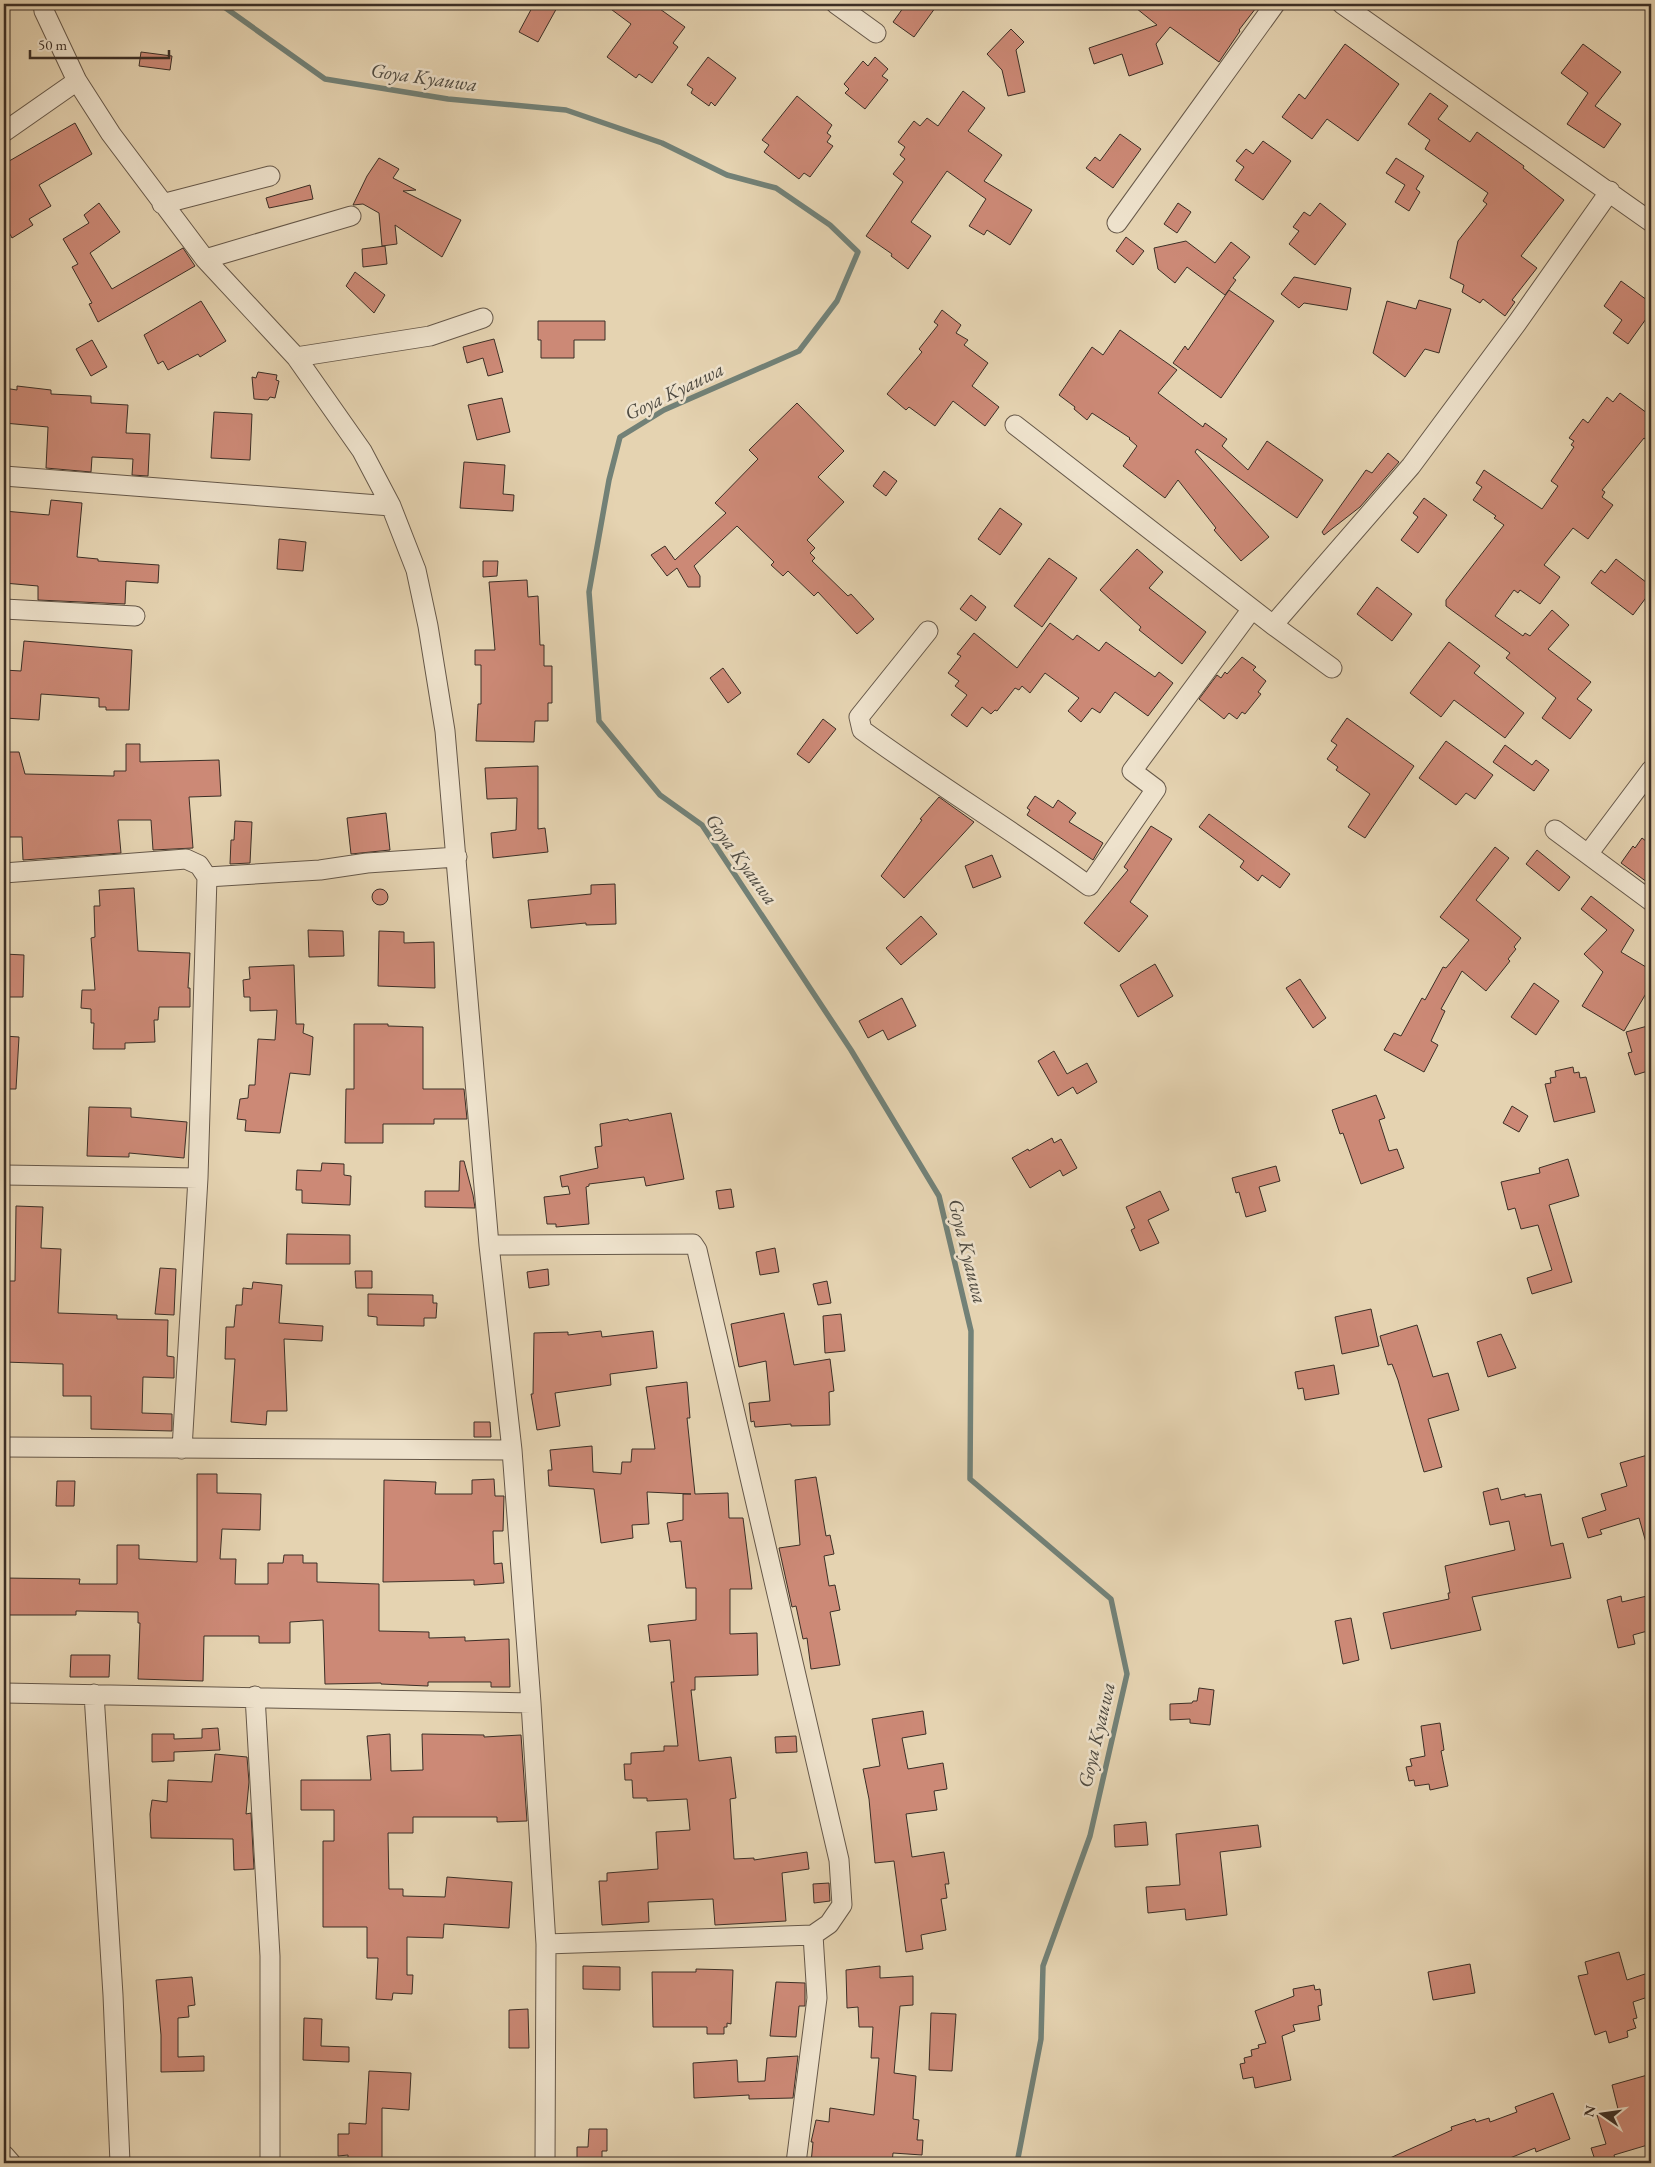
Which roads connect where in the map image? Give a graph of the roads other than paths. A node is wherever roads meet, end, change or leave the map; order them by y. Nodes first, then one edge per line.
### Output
1 (42, 4) edge
2 (836, 4) edge
3 (1276, 4) edge
4 (1342, 4) edge
5 (876, 34) dead end
6 (77, 81) junction
7 (4, 132) edge
8 (270, 176) dead end
9 (1610, 191) junction
10 (162, 204) junction
11 (351, 216) dead end
12 (1651, 222) edge
13 (1117, 223) dead end
14 (205, 259) junction
15 (483, 318) dead end
16 (296, 356) junction
17 (1015, 425) dead end
18 (4, 476) edge
19 (391, 506) junction
20 (4, 609) edge
21 (1252, 609) junction
22 (135, 616) dead end
23 (1273, 625) junction
24 (928, 631) dead end
25 (1332, 668) dead end
26 (1651, 770) edge
27 (1555, 830) dead end
28 (1588, 854) junction
29 (457, 857) junction
30 (4, 873) edge
31 (207, 877) junction
32 (1651, 901) edge
33 (4, 1175) edge
34 (198, 1178) junction
35 (489, 1246) junction
36 (4, 1447) edge
37 (182, 1449) junction
38 (512, 1450) junction
39 (4, 1693) edge
40 (94, 1694) junction
41 (255, 1696) junction
42 (531, 1702) junction
43 (812, 1935) junction
44 (546, 1944) junction
45 (4, 2155) edge
46 (11, 2163) edge
47 (120, 2163) edge
48 (270, 2163) edge
49 (545, 2163) edge
50 (796, 2163) edge

1 - 6 street
2 - 5 street
3 - 13 street
4 - 9 street
6 - 7 street
6 - 10 street
8 - 10 street
9 - 12 street
9 - 23 street
10 - 14 street
11 - 14 street
14 - 16 street
15 - 16 street
16 - 19 street
17 - 21 street
18 - 19 street
19 - 29 street
20 - 22 street
21 - 23 street
21 - 24 street
23 - 25 street
26 - 28 street
27 - 28 street
28 - 32 street
29 - 31 street
29 - 35 street
30 - 31 street
31 - 34 street
33 - 34 street
34 - 37 street
35 - 38 street
35 - 43 street
36 - 37 street
37 - 38 street
38 - 42 street
39 - 40 street
40 - 41 street
40 - 47 street
41 - 42 street
41 - 48 street
42 - 44 street
43 - 44 street
43 - 50 street
44 - 49 street
45 - 46 street

